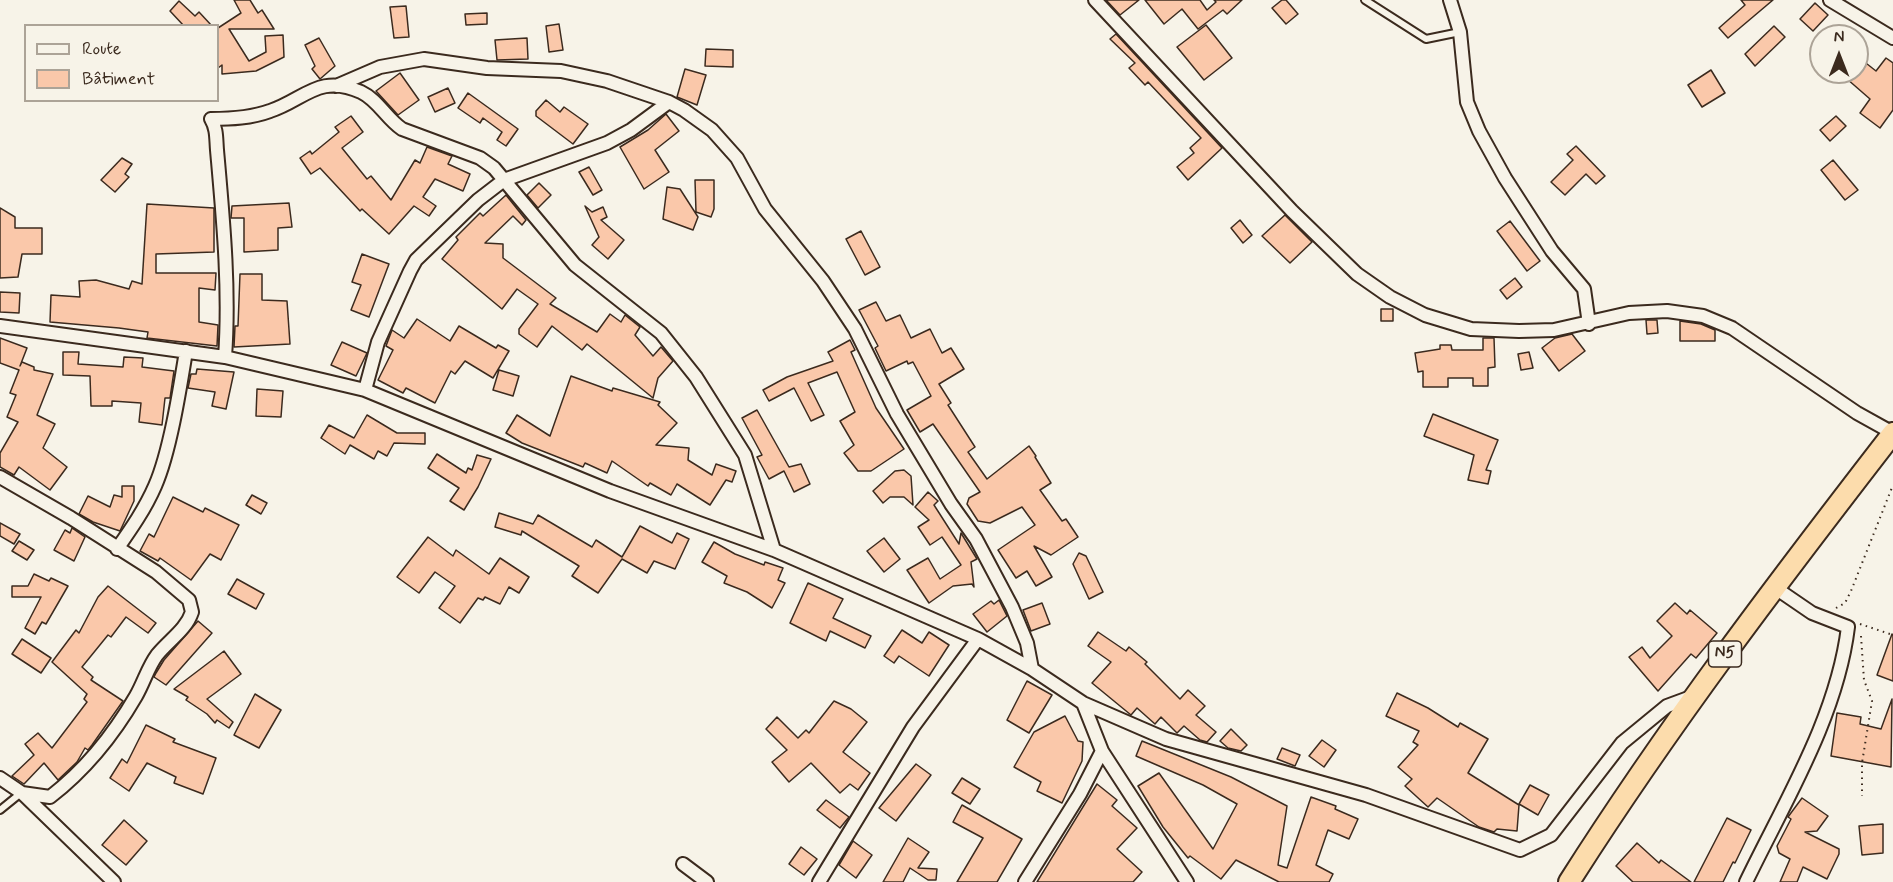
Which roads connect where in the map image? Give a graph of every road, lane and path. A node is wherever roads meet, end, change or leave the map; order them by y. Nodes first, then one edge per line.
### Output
1 (1095, 0) edge
2 (1365, 0) edge
3 (1450, 0) edge
4 (1830, 0) edge
5 (1460, 32) junction
6 (1893, 38) edge
7 (336, 86) junction
8 (669, 102) junction
9 (504, 180) junction
10 (1589, 324) junction
11 (0, 326) edge
12 (186, 351) junction
13 (225, 357) junction
14 (365, 390) junction
15 (1893, 433) edge
16 (0, 477) edge
17 (1893, 485) edge
18 (117, 549) junction
19 (774, 550) junction
20 (1774, 587) junction
21 (1812, 613) junction
22 (1893, 635) edge
23 (978, 639) junction
24 (1032, 669) junction
25 (1694, 696) junction
26 (1083, 703) junction
27 (1102, 751) junction
28 (0, 778) edge
29 (22, 793) junction
30 (1862, 796) dead end
31 (0, 810) edge
32 (683, 864) dead end
33 (114, 882) edge
34 (707, 882) edge
35 (819, 882) edge
36 (1025, 882) edge
37 (1187, 882) edge
38 (1569, 882) edge
39 (1746, 882) edge

1 - 10 street
2 - 5 lane
3 - 5 street
4 - 6 street
5 - 10 street
7 - 8 street
7 - 9 street
7 - 13 street
8 - 9 street
8 - 24 street
9 - 14 street
9 - 19 street
10 - 15 street
11 - 12 street
12 - 13 street
12 - 18 street
13 - 14 street
14 - 19 street
15 - 20 highway, N5
16 - 18 street
17 - 21 path
18 - 29 street
19 - 23 street
20 - 21 street
20 - 25 highway, N5
21 - 39 street
22 - 30 path
23 - 24 street
23 - 35 street
24 - 26 street
25 - 26 street
25 - 38 highway, N5
26 - 27 street
27 - 36 street
27 - 37 street
28 - 29 street
29 - 31 lane
29 - 33 street
32 - 34 street

